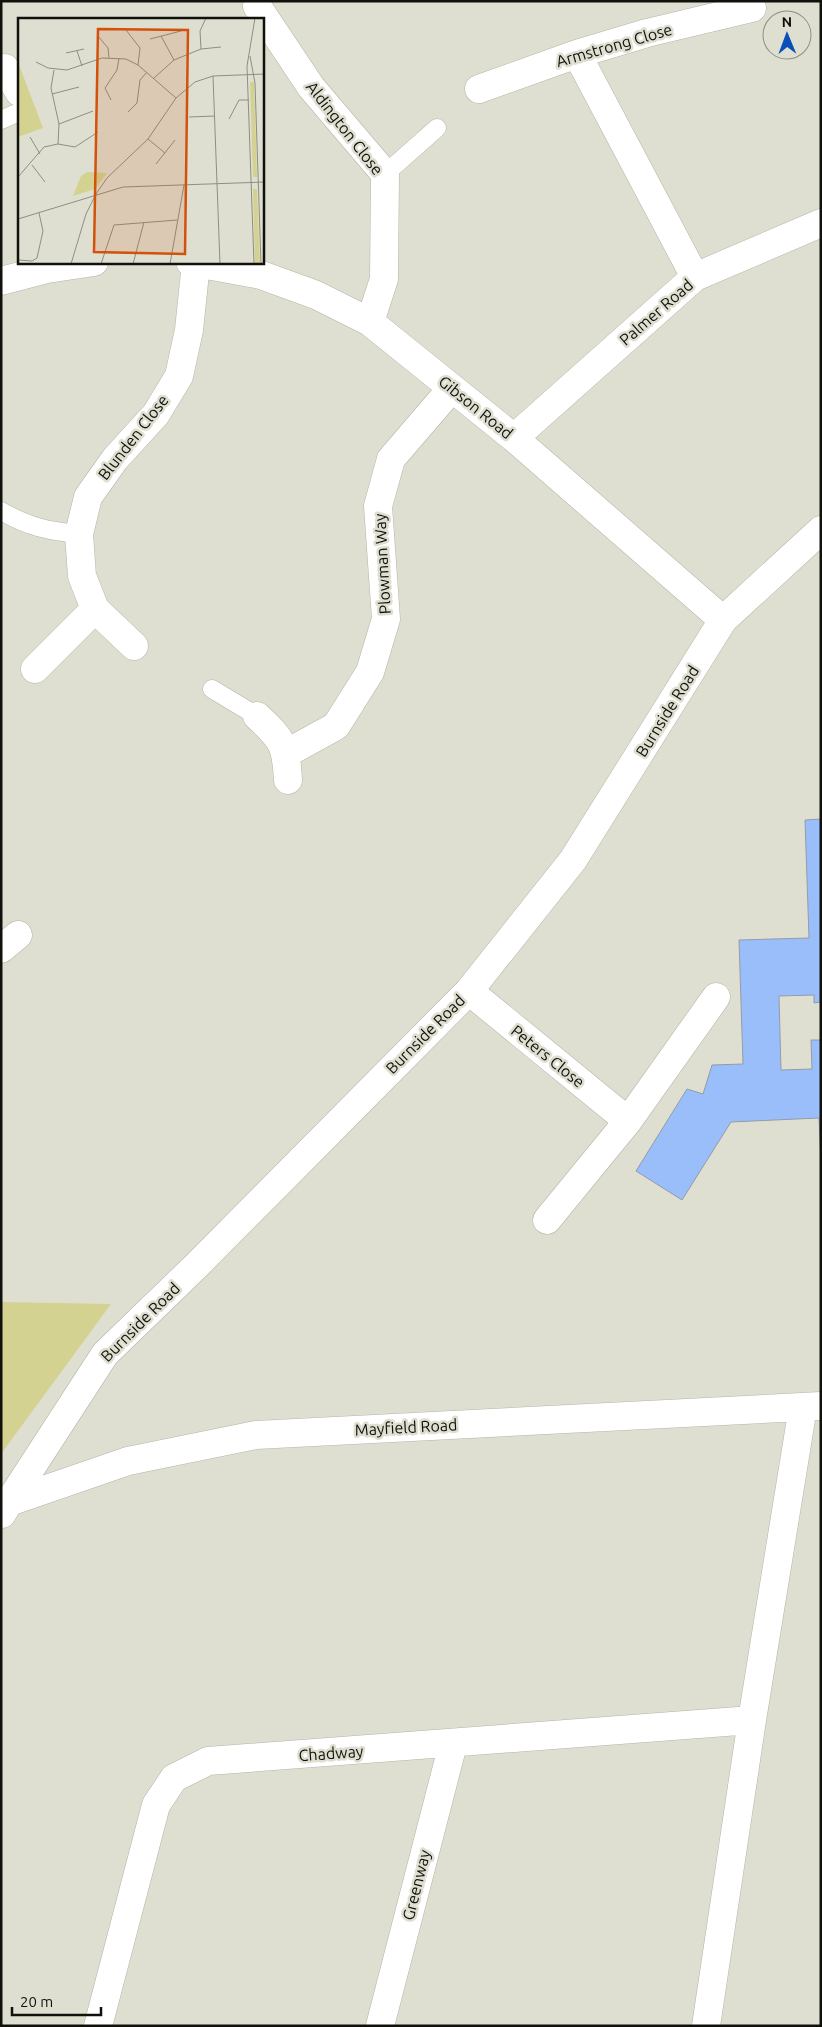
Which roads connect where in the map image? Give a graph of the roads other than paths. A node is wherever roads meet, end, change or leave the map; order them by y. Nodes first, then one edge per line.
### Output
1 (257, 6) dead end
2 (752, 8) dead end
3 (577, 54) junction
4 (6, 68) dead end
5 (18, 90) edge
6 (480, 90) dead end
7 (18, 112) edge
8 (1, 120) edge
9 (437, 128) dead end
10 (385, 174) junction
11 (821, 223) edge
12 (81, 264) edge
13 (196, 264) edge
14 (201, 264) edge
15 (695, 277) junction
16 (1, 281) edge
17 (370, 322) junction
18 (452, 388) junction
19 (514, 438) junction
20 (1, 511) edge
21 (821, 530) edge
22 (79, 534) junction
23 (95, 609) junction
24 (723, 620) junction
25 (134, 646) dead end
26 (34, 669) dead end
27 (212, 689) dead end
28 (257, 716) joint
29 (287, 752) junction
30 (288, 780) dead end
31 (469, 991) junction
32 (716, 997) dead end
33 (628, 1121) junction
34 (547, 1220) dead end
35 (812, 1406) edge
36 (4, 1507) edge
37 (752, 1720) junction
38 (453, 1744) junction
39 (98, 2026) edge
40 (380, 2026) edge
41 (706, 2026) edge

1 - 10 street, Aldington Close
2 - 3 street, Armstrong Close
3 - 6 street, Armstrong Close
3 - 15 street
4 - 5 street
7 - 8 lane
9 - 10 lane
10 - 17 street, Aldington Close
11 - 15 street, Palmer Road
12 - 16 street
13 - 22 street, Blunden Close
14 - 17 street, Gibson Road
15 - 19 street, Palmer Road
17 - 18 street, Gibson Road
18 - 19 street, Gibson Road
18 - 29 street, Plowman Way
19 - 24 street, Gibson Road
20 - 22 lane
21 - 24 street, Burnside Road
22 - 23 street, Blunden Close
23 - 25 street, Blunden Close
23 - 26 street
24 - 31 street, Burnside Road
27 - 28 lane
28 - 29 street
29 - 30 street
31 - 33 street, Peters Close
31 - 36 street, Burnside Road
32 - 33 street
33 - 34 street
35 - 36 street, Mayfield Road
35 - 37 street
37 - 38 street, Chadway
37 - 41 street
38 - 39 street, Chadway
38 - 40 street, Greenway

